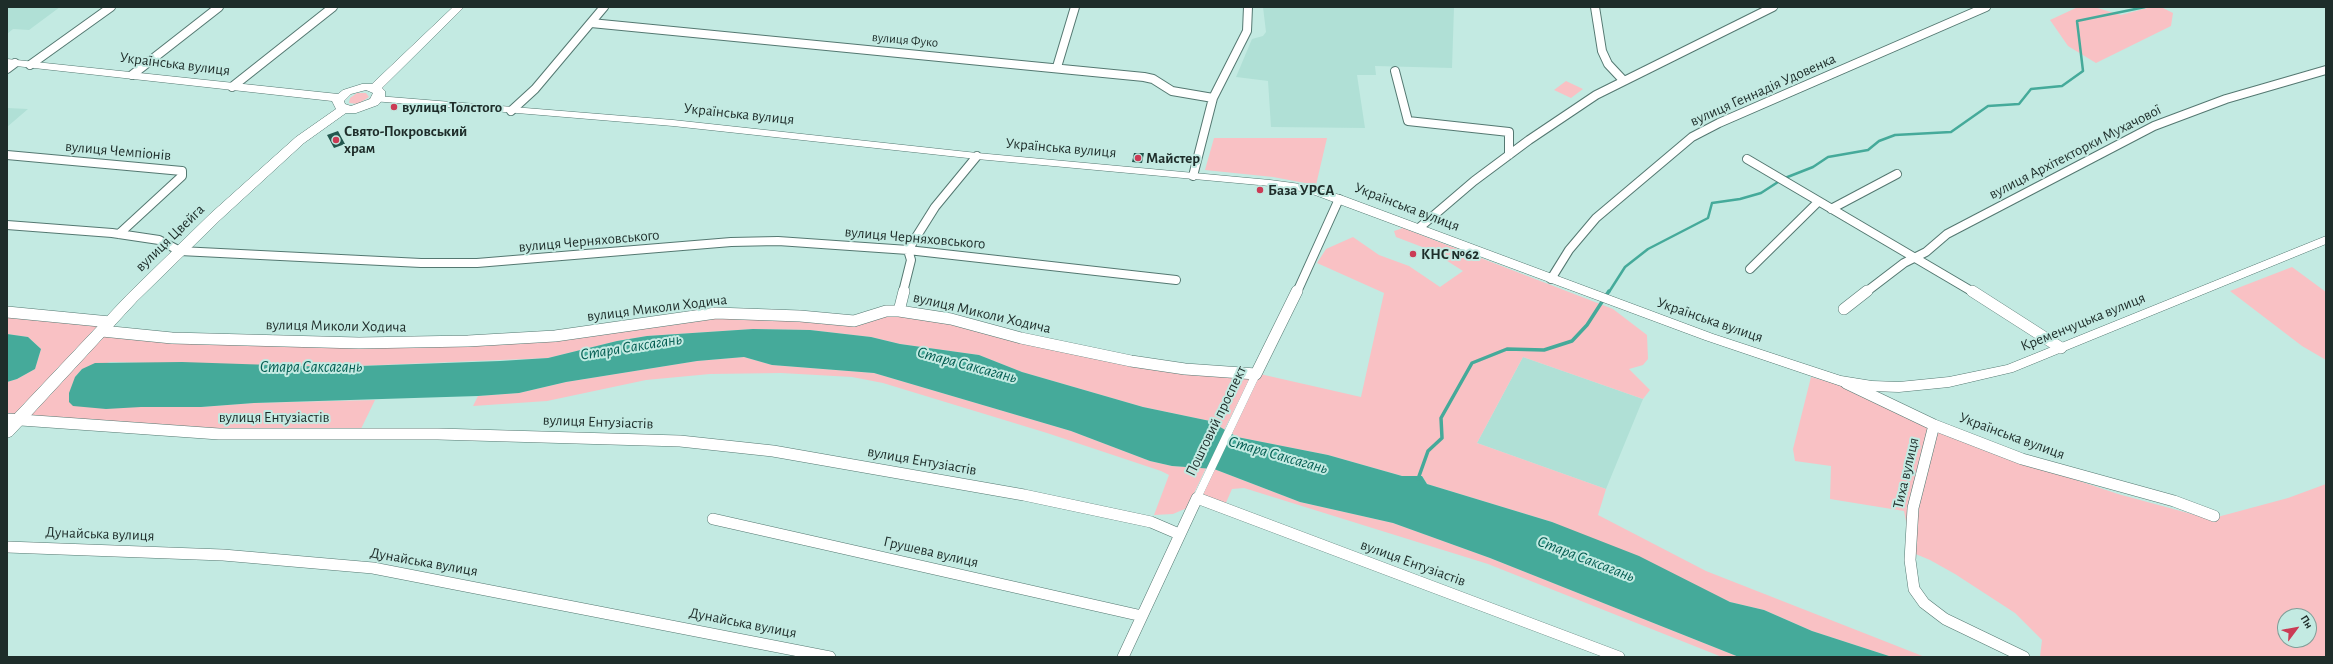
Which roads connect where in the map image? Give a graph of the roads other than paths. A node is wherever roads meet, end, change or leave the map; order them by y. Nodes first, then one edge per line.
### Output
1 (110, 7) edge
2 (220, 7) edge
3 (333, 7) edge
4 (459, 7) edge
5 (604, 7) edge
6 (1075, 7) edge
7 (1248, 7) edge
8 (1595, 7) edge
9 (1773, 7) edge
10 (1986, 7) edge
11 (591, 23) junction
12 (10, 65) edge
13 (30, 65) junction
14 (1056, 67) junction
15 (2326, 70) edge
16 (1395, 71) dead end
17 (132, 75) junction
18 (1623, 80) junction
19 (232, 87) junction
20 (375, 88) junction
21 (1214, 98) junction
22 (377, 100) junction
23 (342, 103) junction
24 (511, 111) junction
25 (7, 155) edge
26 (1509, 155) junction
27 (977, 156) junction
28 (1747, 159) dead end
29 (1897, 174) dead end
30 (1193, 176) junction
31 (1339, 199) junction
32 (1818, 202) junction
33 (1831, 209) junction
34 (7, 225) edge
35 (1419, 228) junction
36 (119, 234) junction
37 (2326, 240) edge
38 (908, 250) junction
39 (180, 251) junction
40 (1915, 258) junction
41 (1750, 269) dead end
42 (1551, 279) junction
43 (1176, 280) dead end
44 (1844, 309) dead end
45 (899, 311) junction
46 (7, 312) edge
47 (106, 326) junction
48 (2061, 348) junction
49 (1256, 374) junction
50 (1841, 381) junction
51 (12, 419) edge
52 (1934, 425) junction
53 (7, 432) edge
54 (1197, 498) junction
55 (2214, 516) dead end
56 (713, 518) dead end
57 (1179, 534) junction
58 (7, 547) edge
59 (1142, 616) junction
60 (830, 657) edge
61 (1123, 657) edge
62 (1619, 657) edge
63 (2024, 657) edge

1 - 13 street
2 - 17 street
3 - 19 street
4 - 20 main road
5 - 11 street
6 - 14 street
7 - 21 street
8 - 18 street
9 - 18 street
10 - 42 street, вулиця Геннадія Удовенка
11 - 14 street, вулиця Фуко
11 - 24 street
12 - 13 main road, Українська вулиця
13 - 17 main road, Українська вулиця
14 - 21 street, вулиця Фуко
15 - 40 street, вулиця Архітекторки Мухачової
16 - 26 street
17 - 19 main road, Українська вулиця
18 - 26 street
19 - 23 main road, Українська вулиця
20 - 22 main road
20 - 23 main road, вулиця Цвейга
21 - 30 street
22 - 23 main road, Українська вулиця
22 - 24 street, Українська вулиця
23 - 39 main road, вулиця Цвейга
24 - 27 street, Українська вулиця
25 - 36 street, вулиця Чемпіонів
26 - 35 street
27 - 30 street, Українська вулиця
27 - 38 street
28 - 32 street
29 - 33 street
30 - 31 street, Українська вулиця
31 - 35 street, Українська вулиця
31 - 49 street, Поштовий проспект
32 - 33 street
32 - 41 street
33 - 40 street
34 - 36 street, вулиця Черняховського
35 - 42 street, Українська вулиця
36 - 39 street, вулиця Черняховського
37 - 48 street, Кременчуцька вулиця
38 - 39 street, вулиця Черняховського
38 - 43 street, вулиця Черняховського
38 - 45 street
39 - 47 main road, вулиця Цвейга
40 - 44 street, вулиця Архітекторки Мухачової
40 - 48 street
42 - 50 street, Українська вулиця
45 - 47 street, вулиця Миколи Ходича
45 - 49 street, вулиця Миколи Ходича
46 - 47 street, вулиця Миколи Ходича
47 - 51 main road, вулиця Цвейга
48 - 50 street, Кременчуцька вулиця
49 - 54 street, Поштовий проспект
50 - 52 street, Українська вулиця
51 - 53 main road, вулиця Цвейга
51 - 57 street, вулиця Ентузіастів
52 - 55 street, Українська вулиця
52 - 63 street, Тиха вулиця
54 - 57 street, Поштовий проспект
54 - 62 street, вулиця Ентузіастів
56 - 59 street, Грушева вулиця
57 - 59 street, Поштовий проспект
58 - 60 street, Дунайська вулиця
59 - 61 street, Поштовий проспект

